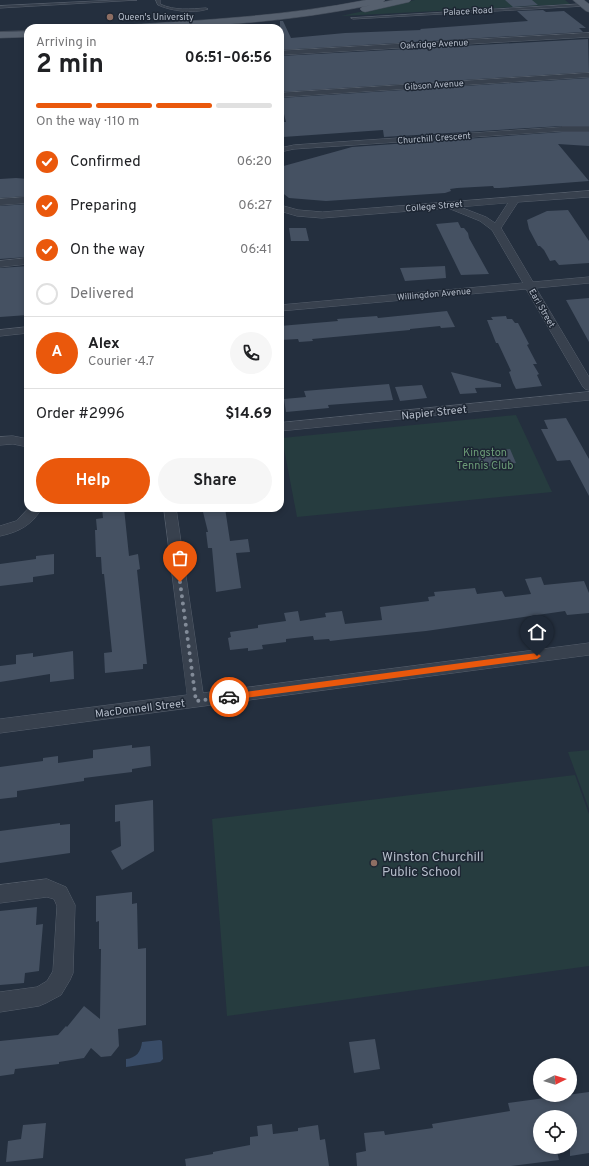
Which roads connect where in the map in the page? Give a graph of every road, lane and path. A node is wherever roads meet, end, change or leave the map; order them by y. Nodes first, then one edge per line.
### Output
1 (135, 0) edge
2 (158, 0) edge
3 (380, 0) edge
4 (406, 0) edge
5 (584, 5) edge
6 (0, 7) edge
7 (206, 9) dead end
8 (178, 11) junction
9 (182, 14) dead end
10 (353, 18) dead end
11 (187, 24) edge
12 (261, 24) edge
13 (24, 34) edge
14 (589, 35) edge
15 (0, 36) edge
16 (24, 39) edge
17 (0, 41) edge
18 (284, 53) edge
19 (589, 75) edge
20 (284, 94) edge
21 (589, 129) edge
22 (284, 149) edge
23 (589, 194) edge
24 (24, 200) edge
25 (516, 200) junction
26 (0, 202) edge
27 (446, 205) junction
28 (284, 209) edge
29 (496, 228) junction
30 (24, 261) edge
31 (0, 264) edge
32 (589, 280) edge
33 (530, 286) junction
34 (284, 308) edge
35 (24, 330) edge
36 (0, 333) edge
37 (589, 387) edge
38 (589, 396) edge
39 (284, 427) edge
40 (0, 441) edge
41 (24, 442) edge
42 (34, 512) edge
43 (171, 512) edge
44 (0, 531) edge
45 (589, 649) edge
46 (196, 701) junction
47 (0, 726) edge
48 (0, 894) edge
49 (0, 1002) edge

1 - 6 lane
2 - 8 lane
3 - 11 main road
4 - 12 main road
5 - 10 lane, Palace Road
7 - 8 lane
8 - 9 lane
13 - 15 main road
14 - 18 street, Oakridge Avenue
16 - 17 main road
19 - 20 street, Gibson Avenue
21 - 22 street, Churchill Crescent
23 - 25 street, College Street
24 - 26 street
25 - 27 street, College Street
25 - 29 street
27 - 28 street, College Street
27 - 29 street
29 - 33 street, Earl Street
30 - 31 street
32 - 33 street, Willingdon Avenue
33 - 34 street, Willingdon Avenue
33 - 37 street, Earl Street
35 - 36 street
38 - 39 street, Napier Street
40 - 41 street
42 - 44 street
43 - 46 street
45 - 46 street, MacDonnell Street
46 - 47 street, MacDonnell Street
48 - 49 street

